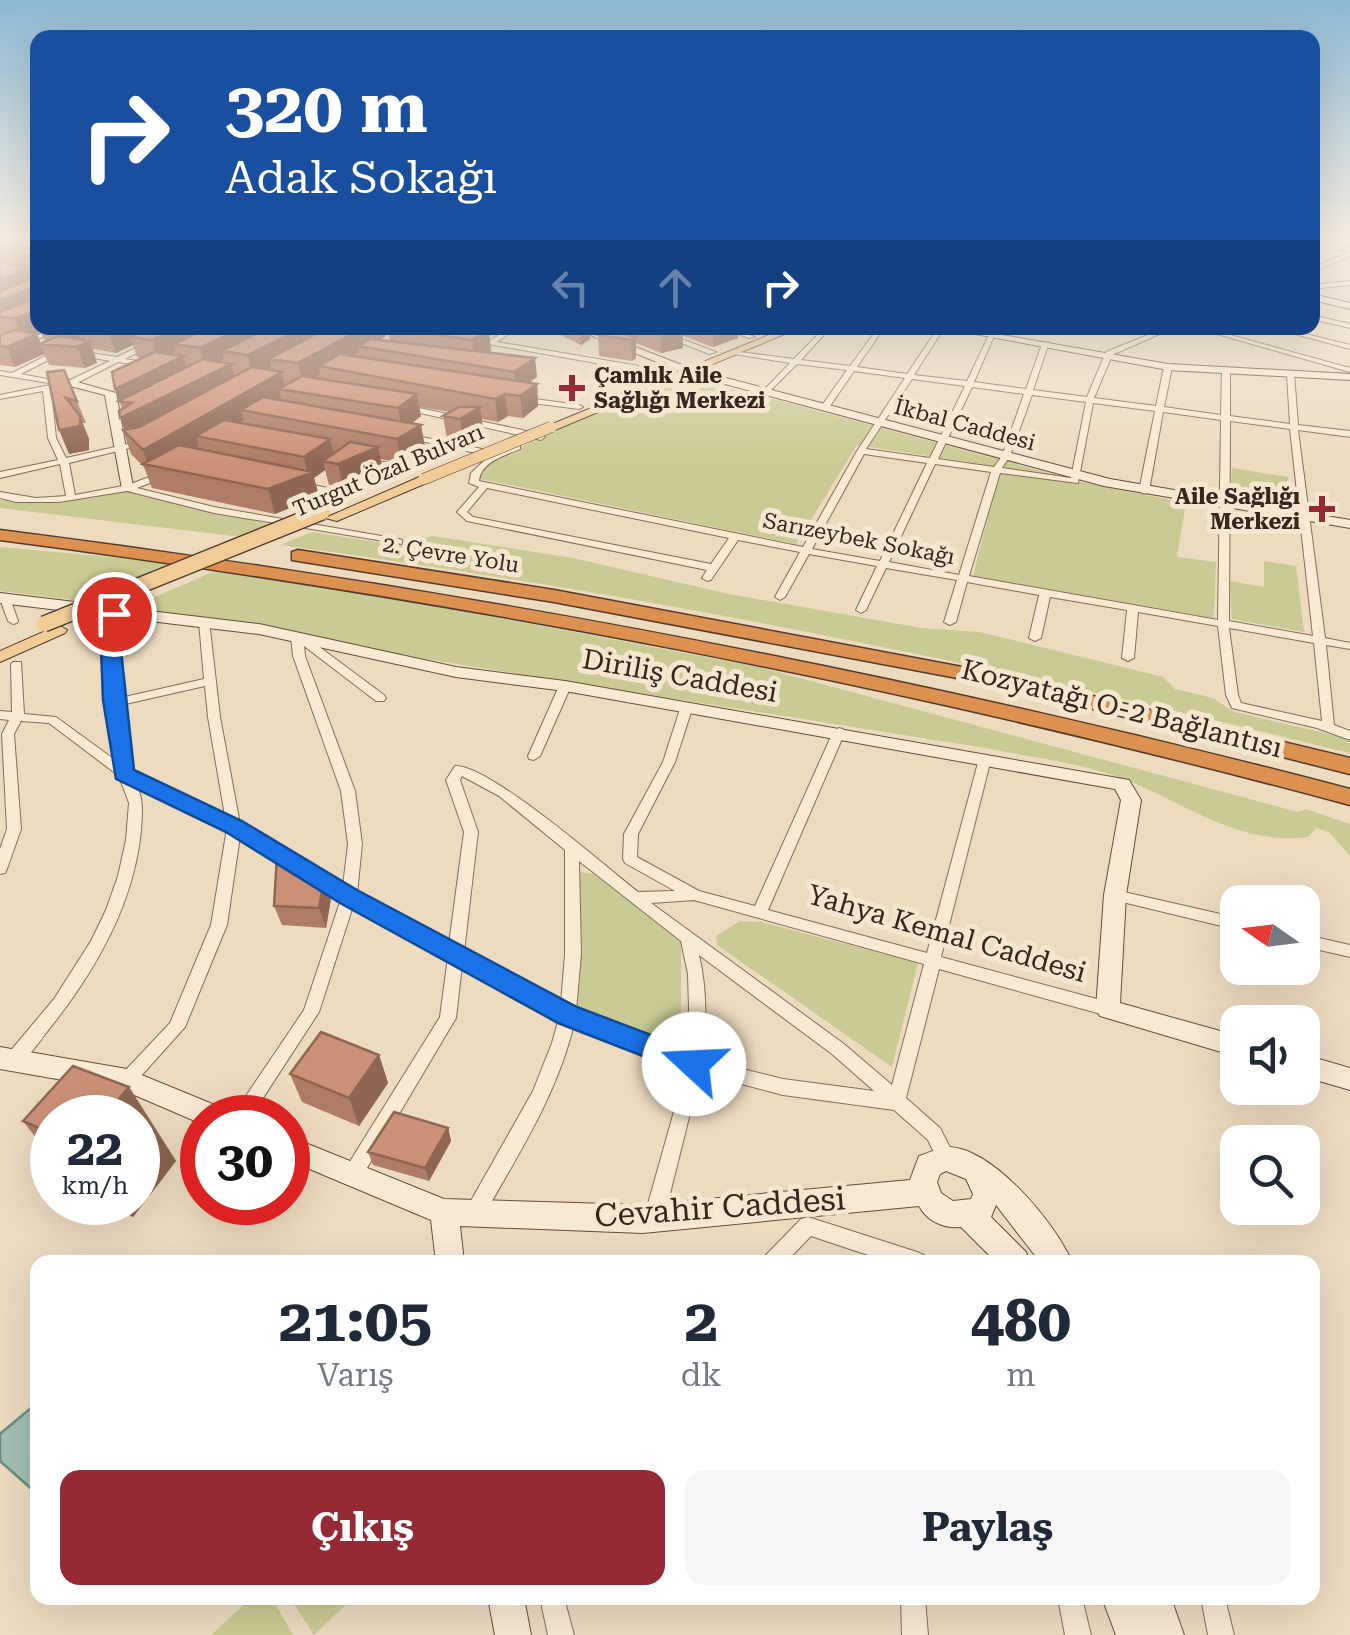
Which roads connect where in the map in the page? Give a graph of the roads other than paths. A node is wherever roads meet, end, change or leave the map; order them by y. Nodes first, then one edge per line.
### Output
1 (1320, 319) edge
2 (1350, 326) edge
3 (44, 335) edge
4 (167, 335) edge
5 (504, 335) edge
6 (596, 335) edge
7 (666, 335) edge
8 (745, 335) edge
9 (756, 335) edge
10 (777, 335) edge
11 (821, 335) edge
12 (876, 335) edge
13 (935, 335) edge
14 (984, 335) edge
15 (1154, 335) edge
16 (1223, 335) edge
17 (1302, 335) edge
18 (751, 337) junction
19 (992, 337) junction
20 (456, 339) edge
21 (0, 340) edge
22 (79, 342) edge
23 (24, 343) junction
24 (491, 344) junction
25 (1046, 344) junction
26 (1350, 348) edge
27 (62, 350) junction
28 (712, 352) junction
29 (0, 353) edge
30 (732, 353) junction
31 (1109, 354) junction
32 (116, 359) junction
33 (796, 362) junction
34 (1168, 366) junction
35 (850, 368) junction
36 (682, 369) junction
37 (1226, 371) junction
38 (0, 373) edge
39 (146, 374) edge
40 (1291, 374) junction
41 (1350, 374) edge
42 (12, 375) junction
43 (908, 376) junction
44 (646, 379) junction
45 (70, 383) junction
46 (966, 384) junction
47 (47, 388) junction
48 (766, 392) junction
49 (1029, 392) junction
50 (504, 396) edge
51 (0, 397) edge
52 (1090, 400) junction
53 (400, 406) edge
54 (579, 407) junction
55 (824, 407) junction
56 (1161, 408) junction
57 (437, 413) junction
58 (131, 415) edge
59 (1227, 418) junction
60 (427, 421) dead end
61 (882, 421) junction
62 (116, 423) junction
63 (545, 425) junction
64 (1293, 428) junction
65 (416, 429) edge
66 (386, 434) edge
67 (1350, 434) edge
68 (158, 436) edge
69 (406, 437) junction
70 (940, 438) junction
71 (121, 449) junction
72 (860, 451) junction
73 (499, 454) junction
74 (1006, 456) junction
75 (351, 460) edge
76 (929, 461) junction
77 (64, 462) junction
78 (397, 468) dead end
79 (171, 470) edge
80 (996, 470) junction
81 (0, 476) edge
82 (1076, 478) junction
83 (325, 479) edge
84 (292, 484) edge
85 (485, 484) junction
86 (312, 488) junction
87 (129, 489) junction
88 (1144, 490) junction
89 (342, 494) dead end
90 (0, 495) edge
91 (71, 496) junction
92 (1226, 504) junction
93 (1301, 516) junction
94 (0, 519) edge
95 (332, 521) junction
96 (352, 522) dead end
97 (1350, 524) edge
98 (0, 535) edge
99 (736, 535) junction
100 (399, 542) dead end
101 (805, 550) junction
102 (882, 563) junction
103 (964, 578) junction
104 (1044, 594) junction
105 (3, 598) edge
106 (780, 598) dead end
107 (1133, 609) junction
108 (861, 610) dead end
109 (114, 614) junction
110 (12, 620) dead end
111 (205, 622) junction
112 (950, 622) dead end
113 (1223, 624) junction
114 (52, 627) junction
115 (297, 636) junction
116 (1034, 638) dead end
117 (0, 642) edge
118 (1322, 642) junction
119 (1350, 646) edge
120 (1128, 658) dead end
121 (8, 660) edge
122 (884, 671) junction
123 (211, 680) junction
124 (565, 686) junction
125 (380, 698) dead end
126 (114, 703) junction
127 (686, 709) junction
128 (18, 714) junction
129 (0, 715) edge
130 (1328, 724) junction
131 (839, 732) junction
132 (1350, 736) edge
133 (534, 756) dead end
134 (985, 760) junction
135 (1350, 766) edge
136 (124, 774) junction
137 (1350, 778) edge
138 (1350, 796) edge
139 (1350, 814) edge
140 (234, 826) junction
141 (572, 847) junction
142 (0, 869) edge
143 (694, 894) junction
144 (1115, 895) junction
145 (349, 896) junction
146 (637, 898) junction
147 (760, 911) junction
148 (1220, 920) edge
149 (688, 939) junction
150 (1320, 944) edge
151 (1350, 952) edge
152 (459, 956) junction
153 (935, 960) junction
154 (1108, 1009) junction
155 (568, 1015) junction
156 (1220, 1042) edge
157 (7, 1059) edge
158 (694, 1064) junction
159 (1320, 1071) edge
160 (1350, 1079) edge
161 (126, 1080) junction
162 (255, 1095) edge
163 (180, 1102) edge
164 (896, 1102) junction
165 (310, 1158) edge
166 (946, 1158) junction
167 (975, 1167) junction
168 (351, 1177) junction
169 (925, 1192) junction
170 (444, 1212) junction
171 (474, 1213) junction
172 (970, 1216) junction
173 (654, 1218) junction
174 (449, 1255) edge
175 (781, 1255) edge
176 (896, 1255) edge
177 (1009, 1255) edge
178 (1052, 1255) edge
179 (507, 1605) edge
180 (554, 1605) edge
181 (913, 1605) edge
182 (1072, 1605) edge
183 (1123, 1605) edge
184 (1156, 1605) edge
185 (1215, 1605) edge
186 (513, 1635) edge
187 (561, 1635) edge
188 (915, 1635) edge
189 (1078, 1635) edge
190 (1134, 1635) edge
191 (1166, 1635) edge
192 (1222, 1635) edge

1 - 2 street
3 - 23 street
4 - 32 street
5 - 24 street
6 - 36 street, İkbal Caddesi
7 - 28 street
8 - 18 street
9 - 18 main road, Turgut Özal Bulvarı
10 - 30 main road, Turgut Özal Bulvarı
11 - 33 street
12 - 35 street
13 - 43 street
14 - 19 street
15 - 31 street
16 - 41 street
17 - 26 street
18 - 28 main road, Turgut Özal Bulvarı
19 - 25 street
19 - 46 street
20 - 24 street
21 - 23 street
22 - 27 street
23 - 27 street
23 - 29 street
24 - 44 street
25 - 31 street
25 - 49 street
27 - 32 street
27 - 42 street
28 - 36 main road, Turgut Özal Bulvarı
30 - 33 street
30 - 36 main road, Turgut Özal Bulvarı
31 - 34 street
31 - 52 street
32 - 39 street
32 - 45 street
33 - 35 street
33 - 48 street
34 - 37 street
34 - 56 street
35 - 43 street
35 - 55 street
36 - 44 main road, Turgut Özal Bulvarı
36 - 48 street, İkbal Caddesi
36 - 63 main road, Turgut Özal Bulvarı
37 - 40 street
37 - 59 street
38 - 42 street
40 - 41 street
40 - 64 street
42 - 45 street
43 - 46 street
43 - 61 street
44 - 54 main road, Turgut Özal Bulvarı
45 - 47 street
45 - 62 street
46 - 49 street
46 - 70 street
47 - 51 street
47 - 77 street
48 - 55 street, İkbal Caddesi
49 - 52 street
49 - 74 street
50 - 54 street
52 - 56 street
52 - 82 street
53 - 57 street
54 - 63 main road, Turgut Özal Bulvarı
55 - 61 street, İkbal Caddesi
56 - 59 street
56 - 88 street
57 - 60 street
57 - 73 street
58 - 62 street
59 - 64 street
59 - 92 street
61 - 70 street, İkbal Caddesi
61 - 72 street
62 - 71 street
63 - 95 main road, Turgut Özal Bulvarı, bridge
64 - 67 street
64 - 93 street
65 - 69 street
66 - 69 street
68 - 71 street
69 - 73 street
70 - 74 street, İkbal Caddesi
70 - 76 street
71 - 77 street
71 - 87 street
72 - 76 street
72 - 101 street
73 - 85 street
74 - 80 street
74 - 82 street, İkbal Caddesi
75 - 78 street
76 - 80 street
76 - 102 street
77 - 81 street
77 - 91 street
79 - 87 street
80 - 82 street
80 - 103 street
82 - 88 street, İkbal Caddesi
83 - 86 street
84 - 86 street
85 - 99 street, Sarızeybek Sokağı
85 - 99 street
86 - 89 street
87 - 91 street
87 - 95 street
88 - 92 street, İkbal Caddesi
90 - 91 street
92 - 93 street, İkbal Caddesi
92 - 113 street
93 - 97 street, İkbal Caddesi
93 - 118 street
94 - 122 highway, 2. Çevre Yolu
95 - 96 street
95 - 100 street
95 - 114 main road, Turgut Özal Bulvarı
98 - 122 highway, 2. Çevre Yolu
99 - 101 street, Sarızeybek Sokağı
101 - 102 street, Sarızeybek Sokağı
101 - 106 street
102 - 103 street, Sarızeybek Sokağı
102 - 108 street
103 - 104 street, Sarızeybek Sokağı
103 - 112 street
104 - 107 street, Sarızeybek Sokağı
104 - 116 street
105 - 109 street, Diriliş Caddesi
105 - 110 street
107 - 113 street, Sarızeybek Sokağı
107 - 120 street
109 - 111 street, Diriliş Caddesi
109 - 126 street
111 - 115 street, Diriliş Caddesi
111 - 123 street
113 - 118 street, Sarızeybek Sokağı
113 - 130 street
114 - 117 main road, Turgut Özal Bulvarı
114 - 121 main road, Turgut Özal Bulvarı
115 - 124 street, Diriliş Caddesi
115 - 125 street
115 - 145 street
118 - 119 street, Sarızeybek Sokağı
118 - 130 street
121 - 128 street
122 - 135 highway
122 - 137 highway, Kozyatağı O-2 Bağlantısı
122 - 138 highway, Kozyatağı O-2 Bağlantısı
122 - 139 highway
123 - 126 street
123 - 140 street
124 - 127 street, Diriliş Caddesi
124 - 133 street
126 - 136 street
127 - 131 street, Diriliş Caddesi
127 - 143 street
128 - 129 street
128 - 136 street
128 - 142 street
130 - 132 street
131 - 134 street, Diriliş Caddesi
131 - 147 street
134 - 144 street, Diriliş Caddesi
134 - 153 street
136 - 140 street
136 - 157 street
140 - 145 street
140 - 161 street
141 - 146 street
141 - 152 street
141 - 155 street
143 - 146 street, Yahya Kemal Caddesi
143 - 147 street, Yahya Kemal Caddesi
144 - 148 street
144 - 154 street, Diriliş Caddesi
145 - 152 street
145 - 162 street
146 - 149 street
147 - 153 street, Yahya Kemal Caddesi
149 - 158 street
149 - 164 street
150 - 151 street
152 - 155 street
152 - 168 street
153 - 154 street, Yahya Kemal Caddesi
153 - 164 street
154 - 156 street, Yahya Kemal Caddesi
155 - 158 street
155 - 171 street
157 - 161 street
158 - 164 street
158 - 173 street
159 - 160 street
161 - 163 street
164 - 166 street
165 - 168 street, Cevahir Caddesi
166 - 167 street
166 - 169 street
167 - 172 street
167 - 178 street
168 - 170 street, Cevahir Caddesi
169 - 172 street
169 - 173 street, Cevahir Caddesi
170 - 171 street, Cevahir Caddesi
170 - 174 street
171 - 173 street, Cevahir Caddesi
172 - 177 street
175 - 176 street
179 - 186 street
180 - 187 street
181 - 188 street
182 - 189 street
183 - 190 street
184 - 191 street
185 - 192 street

